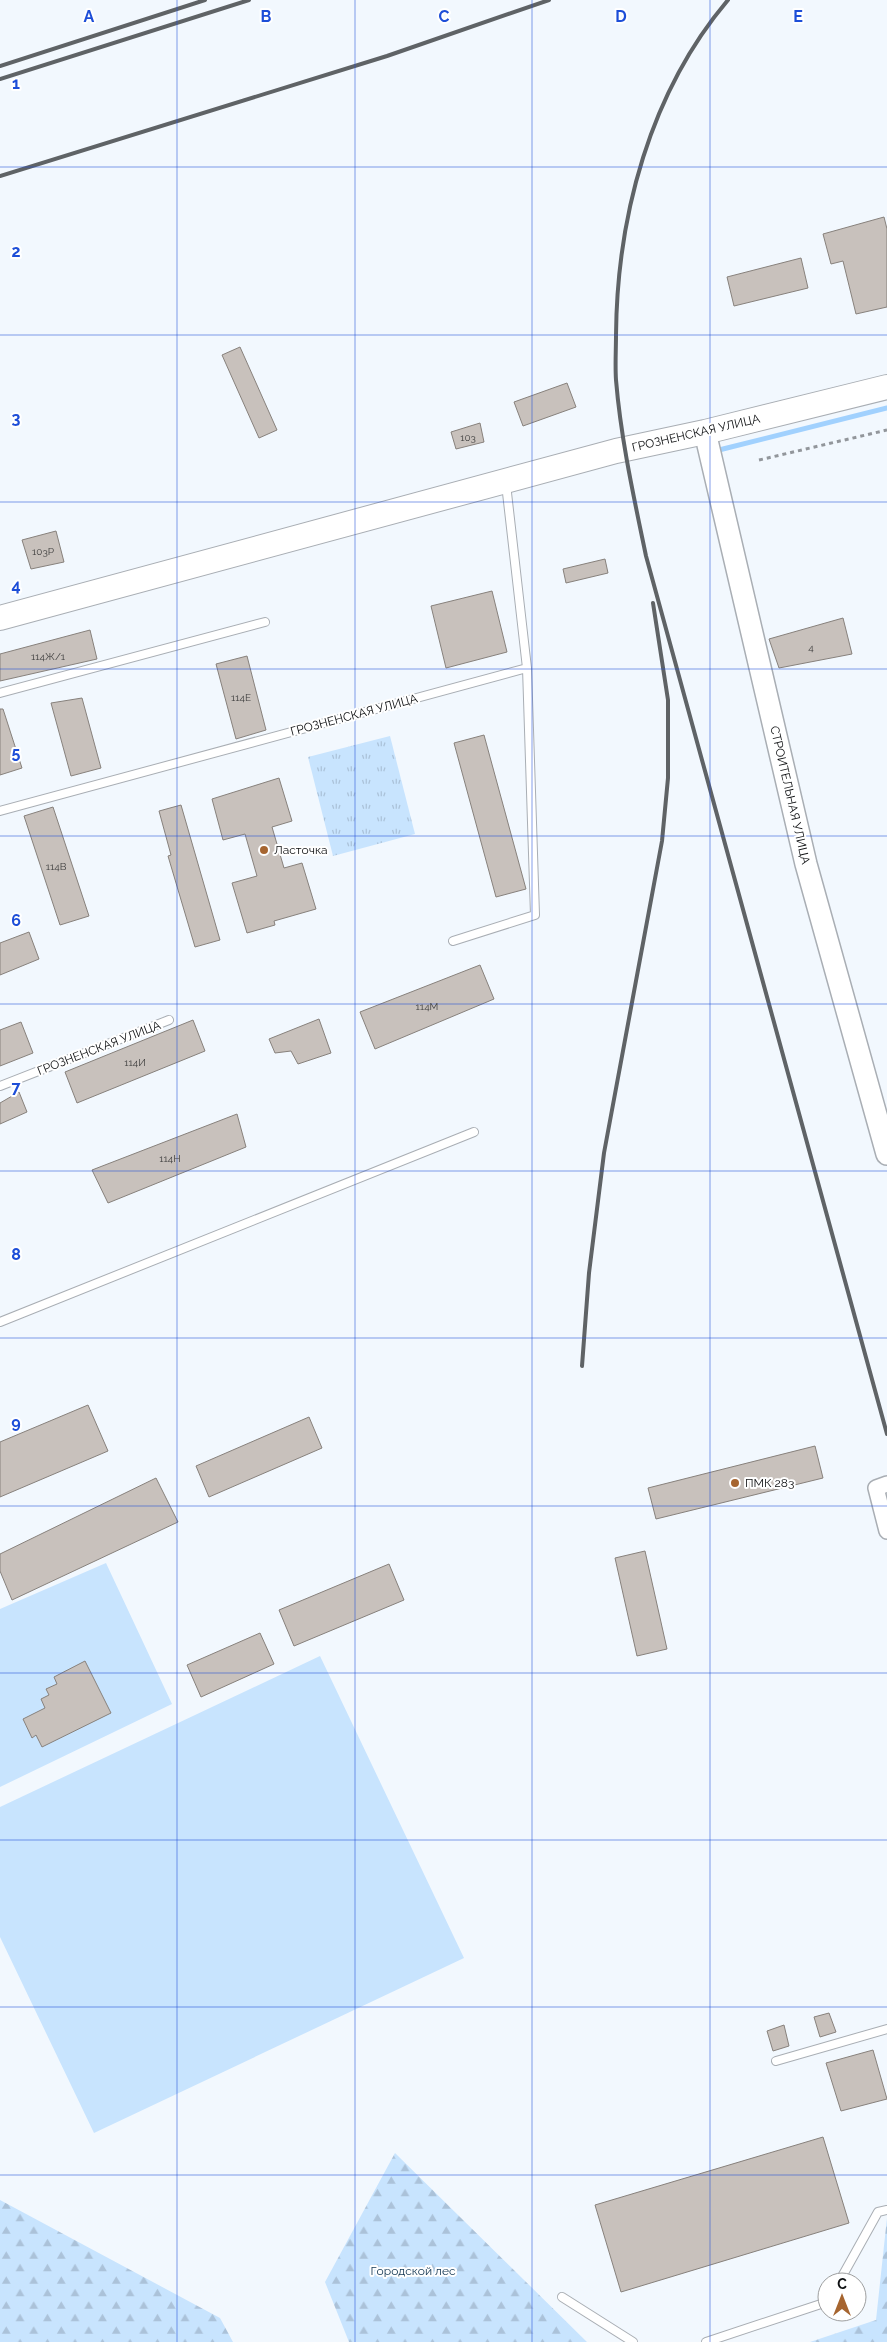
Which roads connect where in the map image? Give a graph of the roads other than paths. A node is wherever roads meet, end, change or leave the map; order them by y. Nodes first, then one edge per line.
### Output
1 (887, 387) edge
2 (705, 432) junction
3 (506, 482) junction
4 (0, 618) edge
5 (265, 622) dead end
6 (527, 668) junction
7 (0, 693) edge
8 (0, 811) edge
9 (453, 941) dead end
10 (169, 1020) dead end
11 (0, 1086) edge
12 (884, 1131) edge
13 (474, 1132) dead end
14 (887, 1154) edge
15 (0, 1322) edge
16 (887, 1484) edge
17 (887, 1531) edge
18 (887, 2029) edge
19 (776, 2061) dead end
20 (887, 2210) edge
21 (845, 2272) edge
22 (562, 2297) dead end
23 (817, 2305) edge
24 (633, 2342) edge
25 (706, 2342) edge

1 - 2 main road, ГРОЗНЕНСКАЯ УЛИЦА
2 - 3 main road, ГРОЗНЕНСКАЯ УЛИЦА
2 - 12 street, СТРОИТЕЛЬНАЯ УЛИЦА
3 - 4 main road, ГРОЗНЕНСКАЯ УЛИЦА
3 - 6 lane
5 - 7 lane
6 - 8 lane, ГРОЗНЕНСКАЯ УЛИЦА
6 - 9 lane
10 - 11 lane, ГРОЗНЕНСКАЯ УЛИЦА
12 - 14 street, СТРОИТЕЛЬНАЯ УЛИЦА
13 - 15 lane
16 - 17 street
18 - 19 lane
20 - 21 lane
22 - 24 lane
23 - 25 lane

